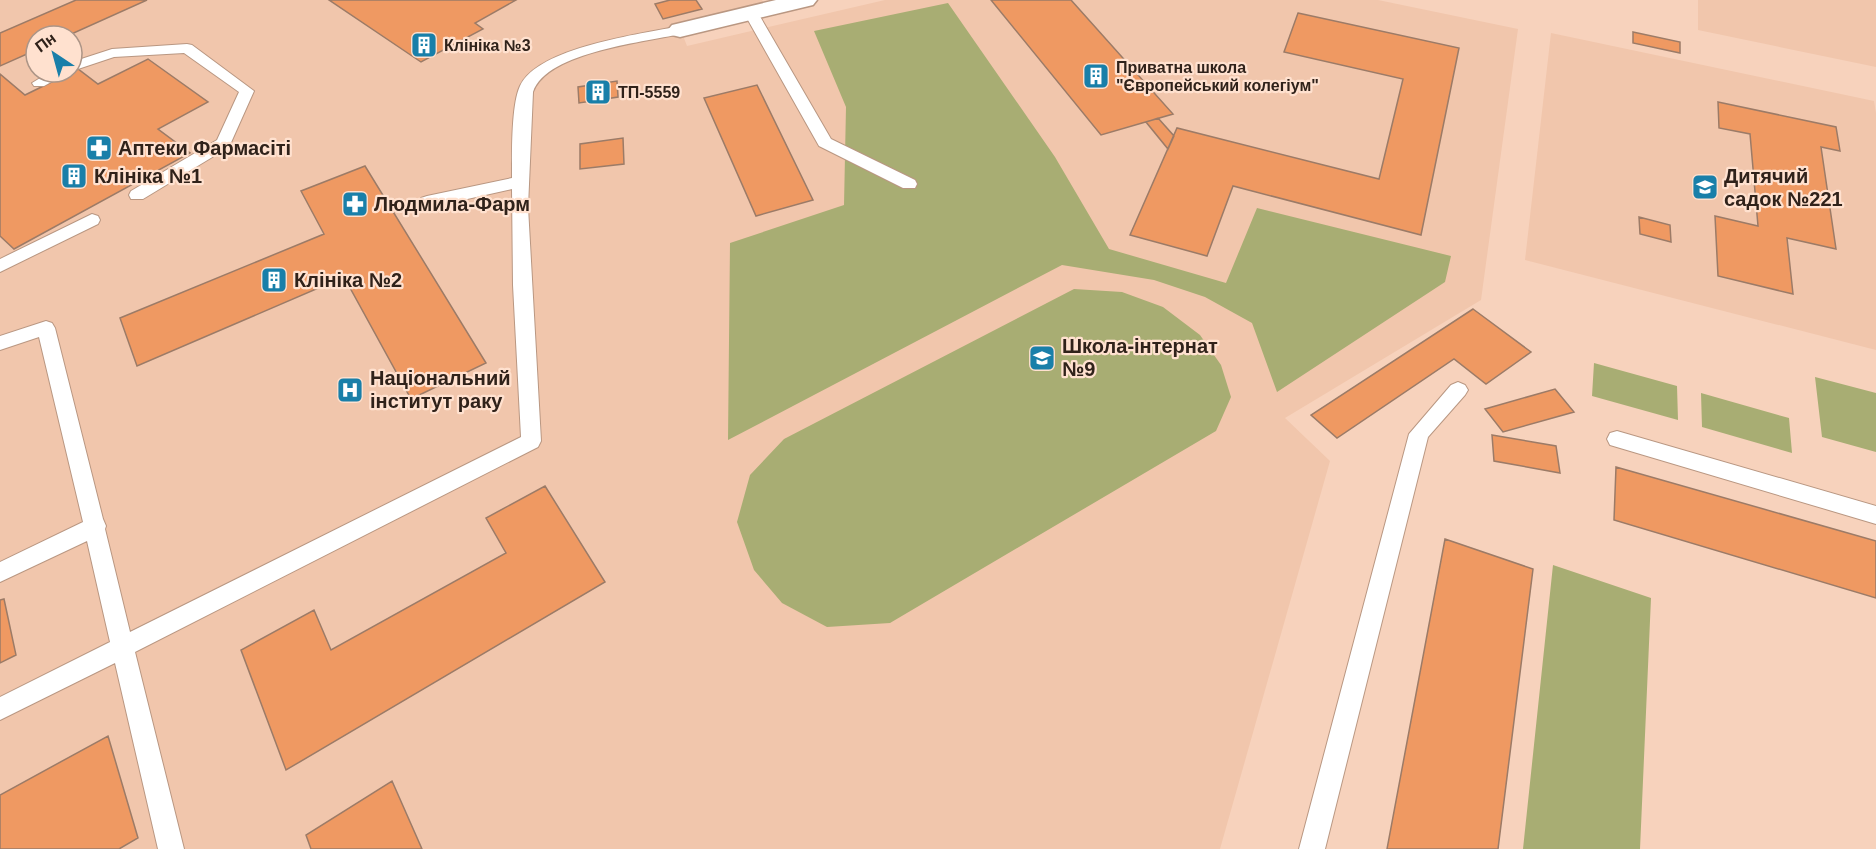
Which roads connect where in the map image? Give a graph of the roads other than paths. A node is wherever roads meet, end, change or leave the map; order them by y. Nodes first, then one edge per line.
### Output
1 (805, 0) edge
2 (751, 13) junction
3 (680, 30) joint
4 (84, 63) edge
5 (518, 182) junction
6 (909, 184) dead end
7 (137, 195) dead end
8 (427, 202) dead end
9 (92, 220) dead end
10 (0, 266) edge
11 (0, 343) edge
12 (1458, 390) dead end
13 (1617, 439) dead end
14 (1876, 515) edge
15 (96, 526) junction
16 (0, 573) edge
17 (121, 646) junction
18 (0, 709) edge
19 (171, 849) edge
20 (1312, 849) edge

1 - 2 street
2 - 3 street
2 - 6 lane
3 - 5 lane
4 - 7 lane
5 - 8 lane
5 - 17 lane
9 - 10 lane
11 - 15 lane
12 - 20 lane
13 - 14 lane
15 - 16 lane
15 - 17 lane
17 - 18 lane
17 - 19 lane

